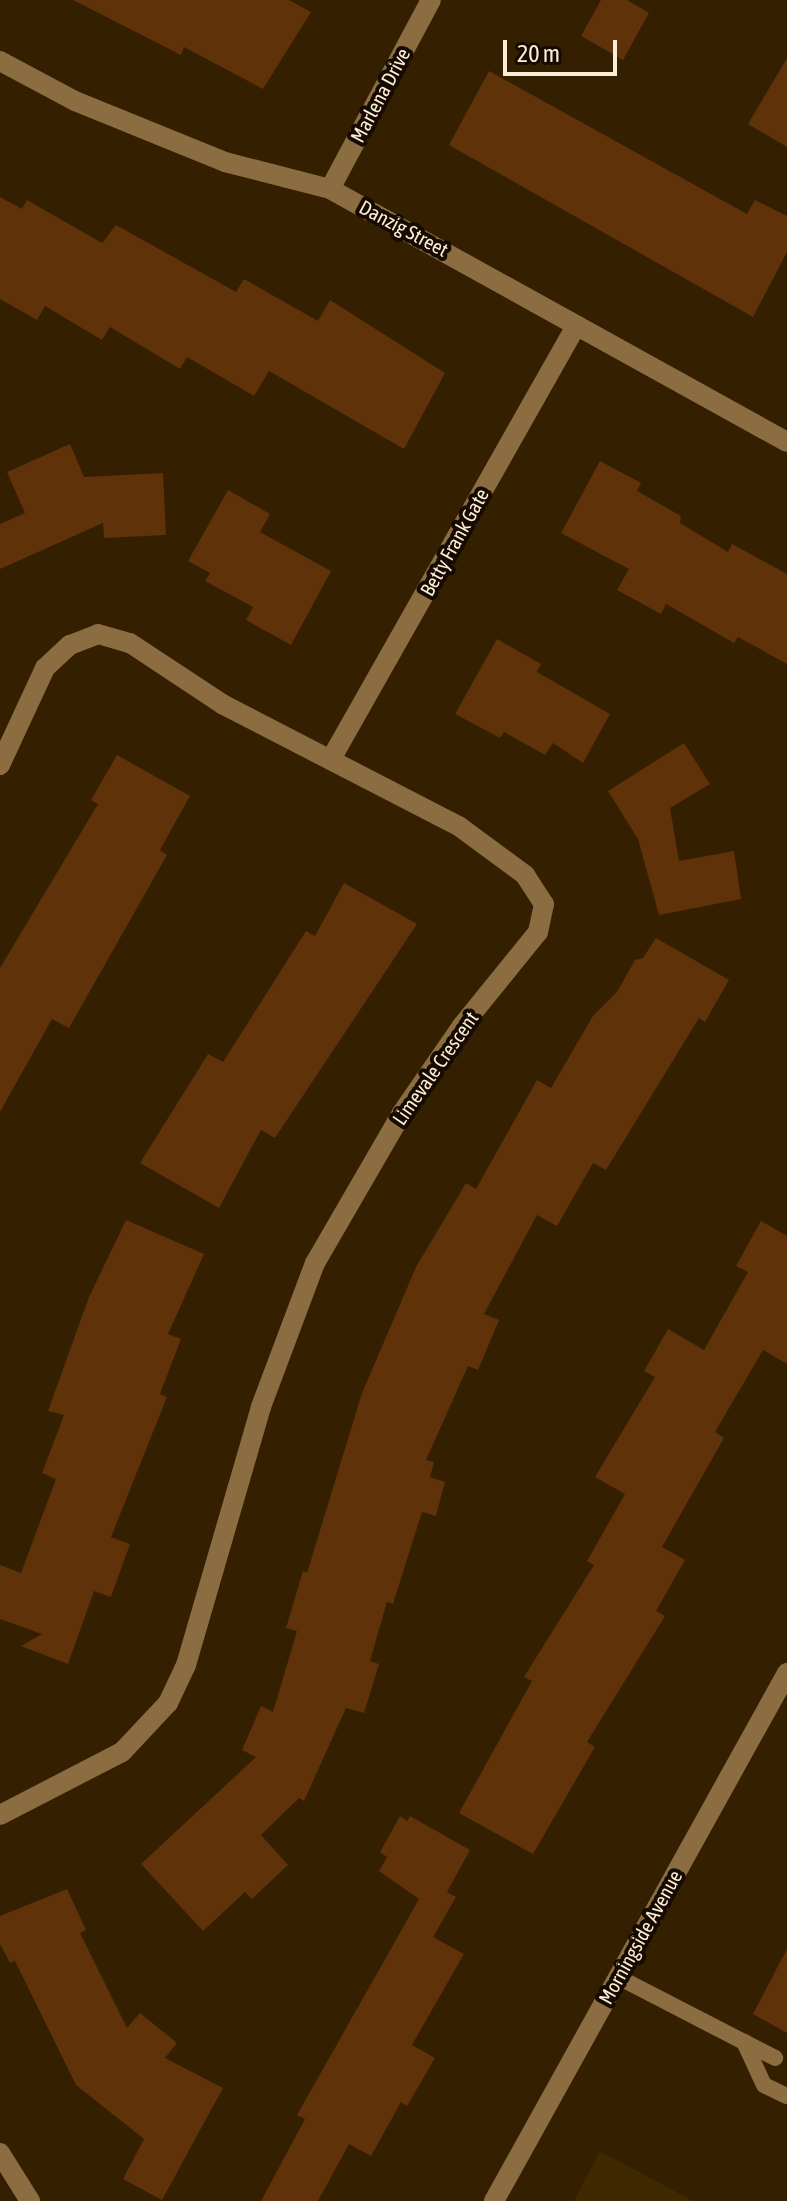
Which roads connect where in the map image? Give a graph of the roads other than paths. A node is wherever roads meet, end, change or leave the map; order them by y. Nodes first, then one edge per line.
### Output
1 (431, 0) edge
2 (0, 61) edge
3 (330, 189) junction
4 (576, 326) junction
5 (787, 442) edge
6 (331, 759) junction
7 (0, 765) edge
8 (787, 1673) edge
9 (0, 1815) edge
10 (618, 1977) junction
11 (744, 2042) junction
12 (775, 2058) dead end
13 (787, 2096) edge
14 (0, 2153) edge
15 (30, 2201) edge
16 (494, 2201) edge

1 - 3 street, Marlena Drive
2 - 3 street, Danzig Street
3 - 4 street, Danzig Street
4 - 5 street, Danzig Street
4 - 6 street, Betty Frank Gate
6 - 7 street, Limevale Crescent
6 - 9 street, Limevale Crescent
8 - 10 street, Morningside Avenue
10 - 11 lane
10 - 16 street, Morningside Avenue
11 - 12 lane
11 - 13 lane
14 - 15 street

